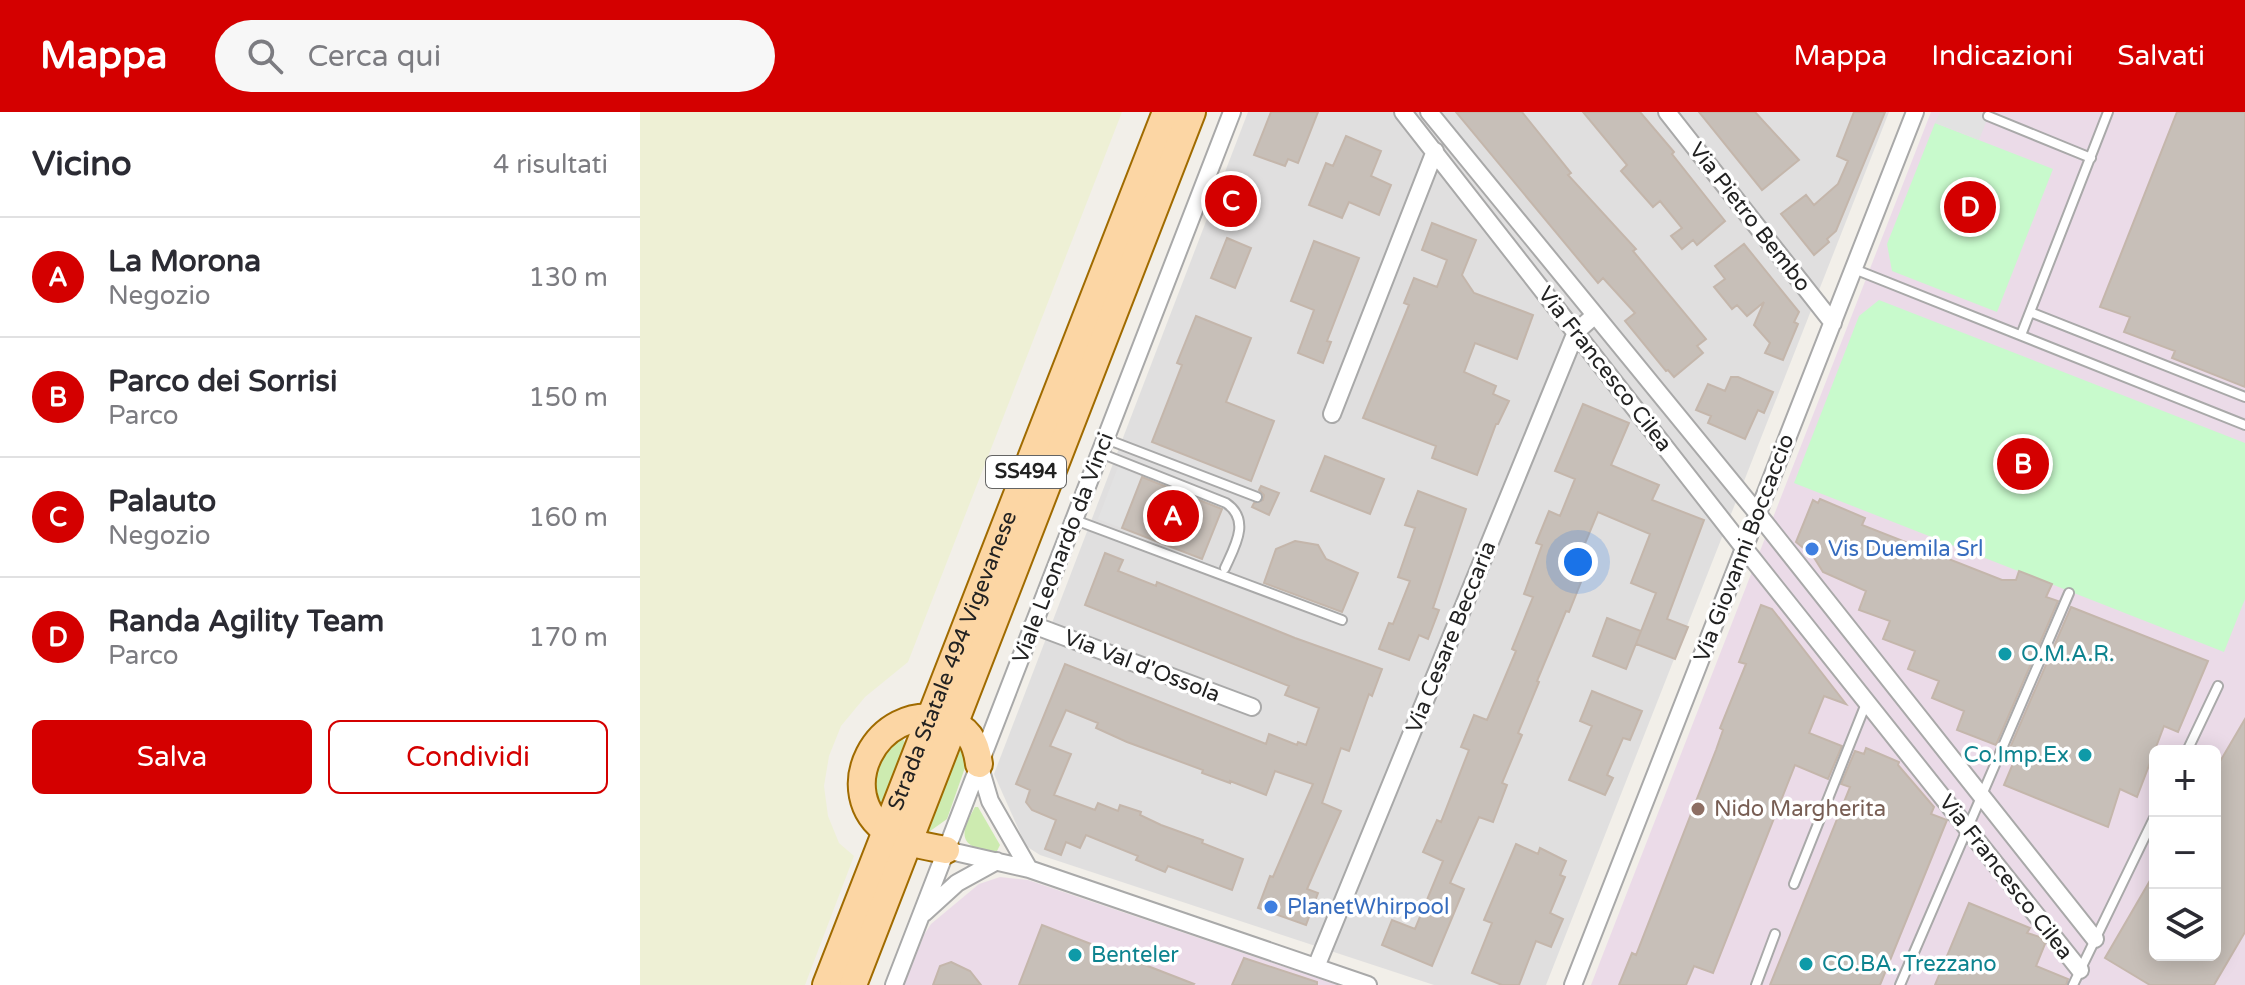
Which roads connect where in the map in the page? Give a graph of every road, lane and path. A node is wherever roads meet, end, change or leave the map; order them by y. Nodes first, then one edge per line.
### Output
1 (1166, 112) edge
2 (1192, 112) edge
3 (1232, 112) edge
4 (1403, 112) edge
5 (1429, 112) edge
6 (1667, 112) edge
7 (1915, 112) edge
8 (2108, 112) edge
9 (1988, 116) dead end
10 (1435, 151) junction
11 (2091, 158) junction
12 (1854, 269) junction
13 (2030, 312) junction
14 (1595, 315) junction
15 (1833, 323) junction
16 (1576, 332) junction
17 (2021, 335) junction
18 (2245, 397) edge
19 (1332, 414) dead end
20 (2245, 425) edge
21 (1102, 446) junction
22 (1257, 497) dead end
23 (1758, 514) junction
24 (1074, 519) junction
25 (1744, 548) junction
26 (1225, 568) dead end
27 (2069, 593) dead end
28 (1342, 620) dead end
29 (1033, 625) junction
30 (2218, 686) dead end
31 (1867, 700) junction
32 (1252, 707) dead end
33 (943, 720) junction
34 (2190, 745) edge
35 (979, 764) junction
36 (1981, 797) junction
37 (2155, 817) edge
38 (1967, 828) junction
39 (898, 837) junction
40 (946, 850) junction
41 (997, 861) junction
42 (1029, 869) junction
43 (1794, 884) dead end
44 (920, 917) junction
45 (1775, 934) dead end
46 (2095, 939) junction
47 (1316, 967) junction
48 (2076, 977) edge
49 (826, 985) edge
50 (853, 985) edge
51 (894, 985) edge
52 (1368, 985) edge
53 (1573, 985) edge
54 (1756, 985) edge
55 (1900, 985) edge

1 - 33 main road, Strada Statale 494 Vigevanese / SS494
2 - 33 main road, Strada Statale 494 Vigevanese / SS494
3 - 21 street, Viale Leonardo da Vinci
4 - 10 street, Via Francesco Cilea
5 - 14 street, Via Francesco Cilea
6 - 15 street, Via Pietro Bembo
7 - 12 street, Via Giovanni Boccaccio
8 - 11 lane
9 - 11 lane
10 - 16 street, Via Francesco Cilea
10 - 19 street
11 - 13 lane
12 - 15 street, Via Giovanni Boccaccio
12 - 17 lane
13 - 17 lane
13 - 18 lane
14 - 16 street, Via Cesare Beccaria
14 - 23 street, Via Francesco Cilea
15 - 23 street, Via Giovanni Boccaccio
16 - 25 street, Via Francesco Cilea
16 - 47 street, Via Cesare Beccaria
17 - 20 lane
21 - 22 lane
21 - 24 street, Viale Leonardo da Vinci
21 - 26 lane
23 - 25 street, Via Giovanni Boccaccio
23 - 36 street, Via Francesco Cilea
24 - 28 lane
24 - 29 street, Viale Leonardo da Vinci
25 - 31 street, Via Francesco Cilea
25 - 53 street, Via Giovanni Boccaccio
27 - 36 lane
29 - 32 street, Via Val d'Ossola
29 - 35 street, Viale Leonardo da Vinci
30 - 34 lane
31 - 38 street, Via Francesco Cilea
31 - 43 lane
33 - 35 main road
33 - 39 main road, Strada Statale 494 Vigevanese / SS494
33 - 39 main road
35 - 40 street, Viale Leonardo da Vinci
35 - 42 street
36 - 38 lane
36 - 46 street, Via Francesco Cilea
37 - 46 lane
38 - 48 street, Via Francesco Cilea
38 - 55 lane
39 - 40 main road
39 - 49 main road, Strada Statale 494 Vigevanese / SS494
39 - 50 main road, Strada Statale 494 Vigevanese / SS494
40 - 41 street
40 - 44 street, Viale Leonardo da Vinci
41 - 42 street
41 - 44 street
42 - 47 street
44 - 51 street, Viale Leonardo da Vinci
45 - 54 lane
46 - 48 lane, Via Francesco Cilea
47 - 52 street

